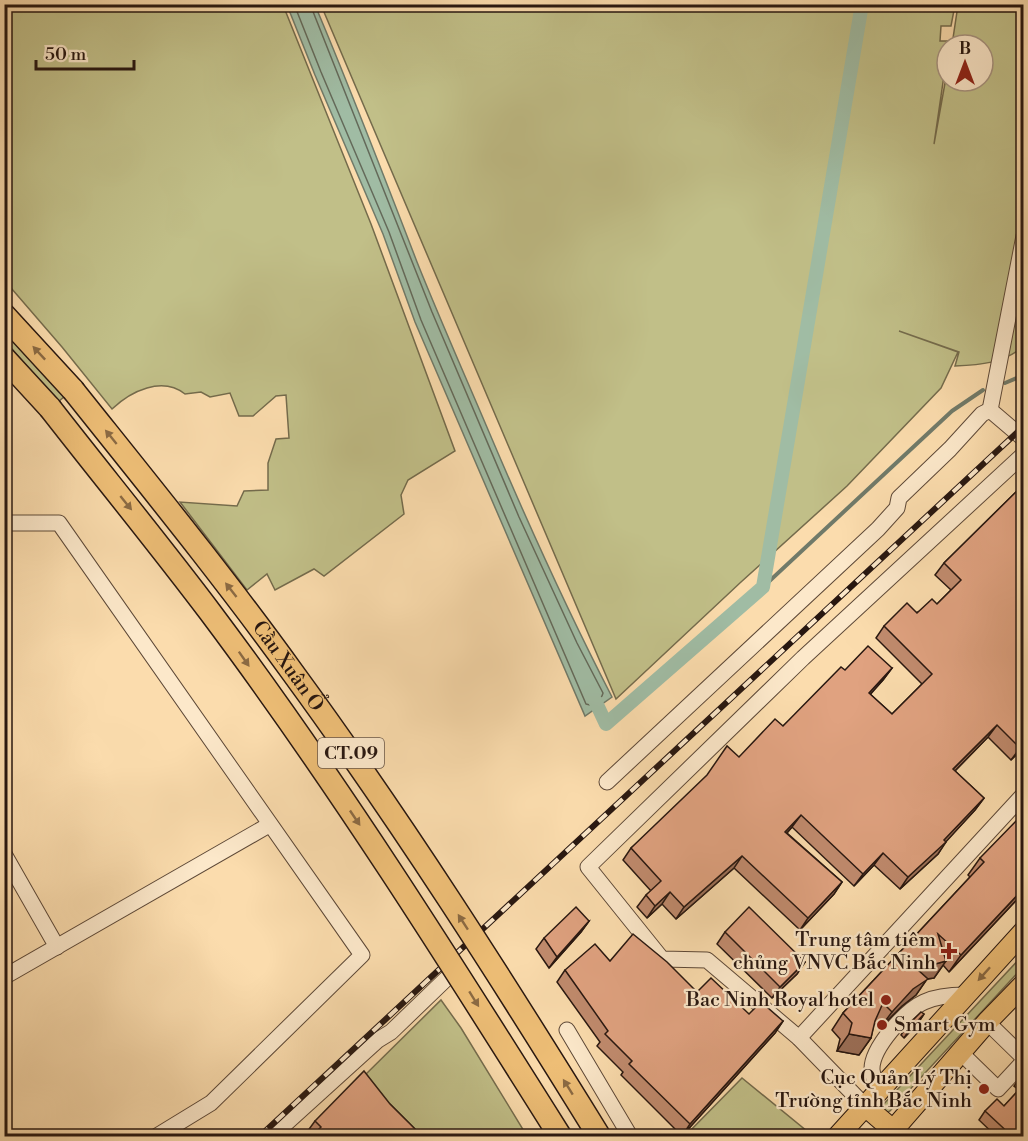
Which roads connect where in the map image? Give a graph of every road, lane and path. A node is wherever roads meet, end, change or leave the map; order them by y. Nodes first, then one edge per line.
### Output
1 (1023, 236) edge
2 (4, 315) edge
3 (4, 358) edge
4 (990, 410) junction
5 (1023, 439) edge
6 (1023, 454) edge
7 (4, 523) edge
8 (607, 782) dead end
9 (1023, 794) edge
10 (269, 825) junction
11 (4, 854) edge
12 (1023, 931) edge
13 (57, 947) junction
14 (4, 976) edge
15 (446, 979) dead end
16 (1023, 984) edge
17 (965, 995) junction
18 (987, 1022) junction
19 (567, 1030) dead end
20 (799, 1038) junction
21 (960, 1052) junction
22 (1023, 1060) edge
23 (871, 1099) junction
24 (891, 1133) edge
25 (157, 1137) edge
26 (272, 1137) edge
27 (560, 1137) edge
28 (599, 1137) edge
29 (630, 1137) edge
30 (838, 1137) edge

1 - 4 street
28 -> 2 highway, Cầu Xuân Ổ / CT.09, bridge
3 -> 27 highway, Cầu Xuân Ổ / CT.09, bridge
4 - 5 street
4 - 8 street
6 - 20 street
7 - 10 street
9 - 20 street
10 - 13 street
10 - 25 street
11 - 13 street
12 -> 17 main road
13 - 14 street
15 - 26 street
16 - 18 main road
17 - 23 main road
17 - 23 street
18 - 21 main road
18 - 22 street
19 - 29 street
20 - 23 street
21 - 22 street
21 - 24 main road
23 - 24 main road
23 - 30 main road

